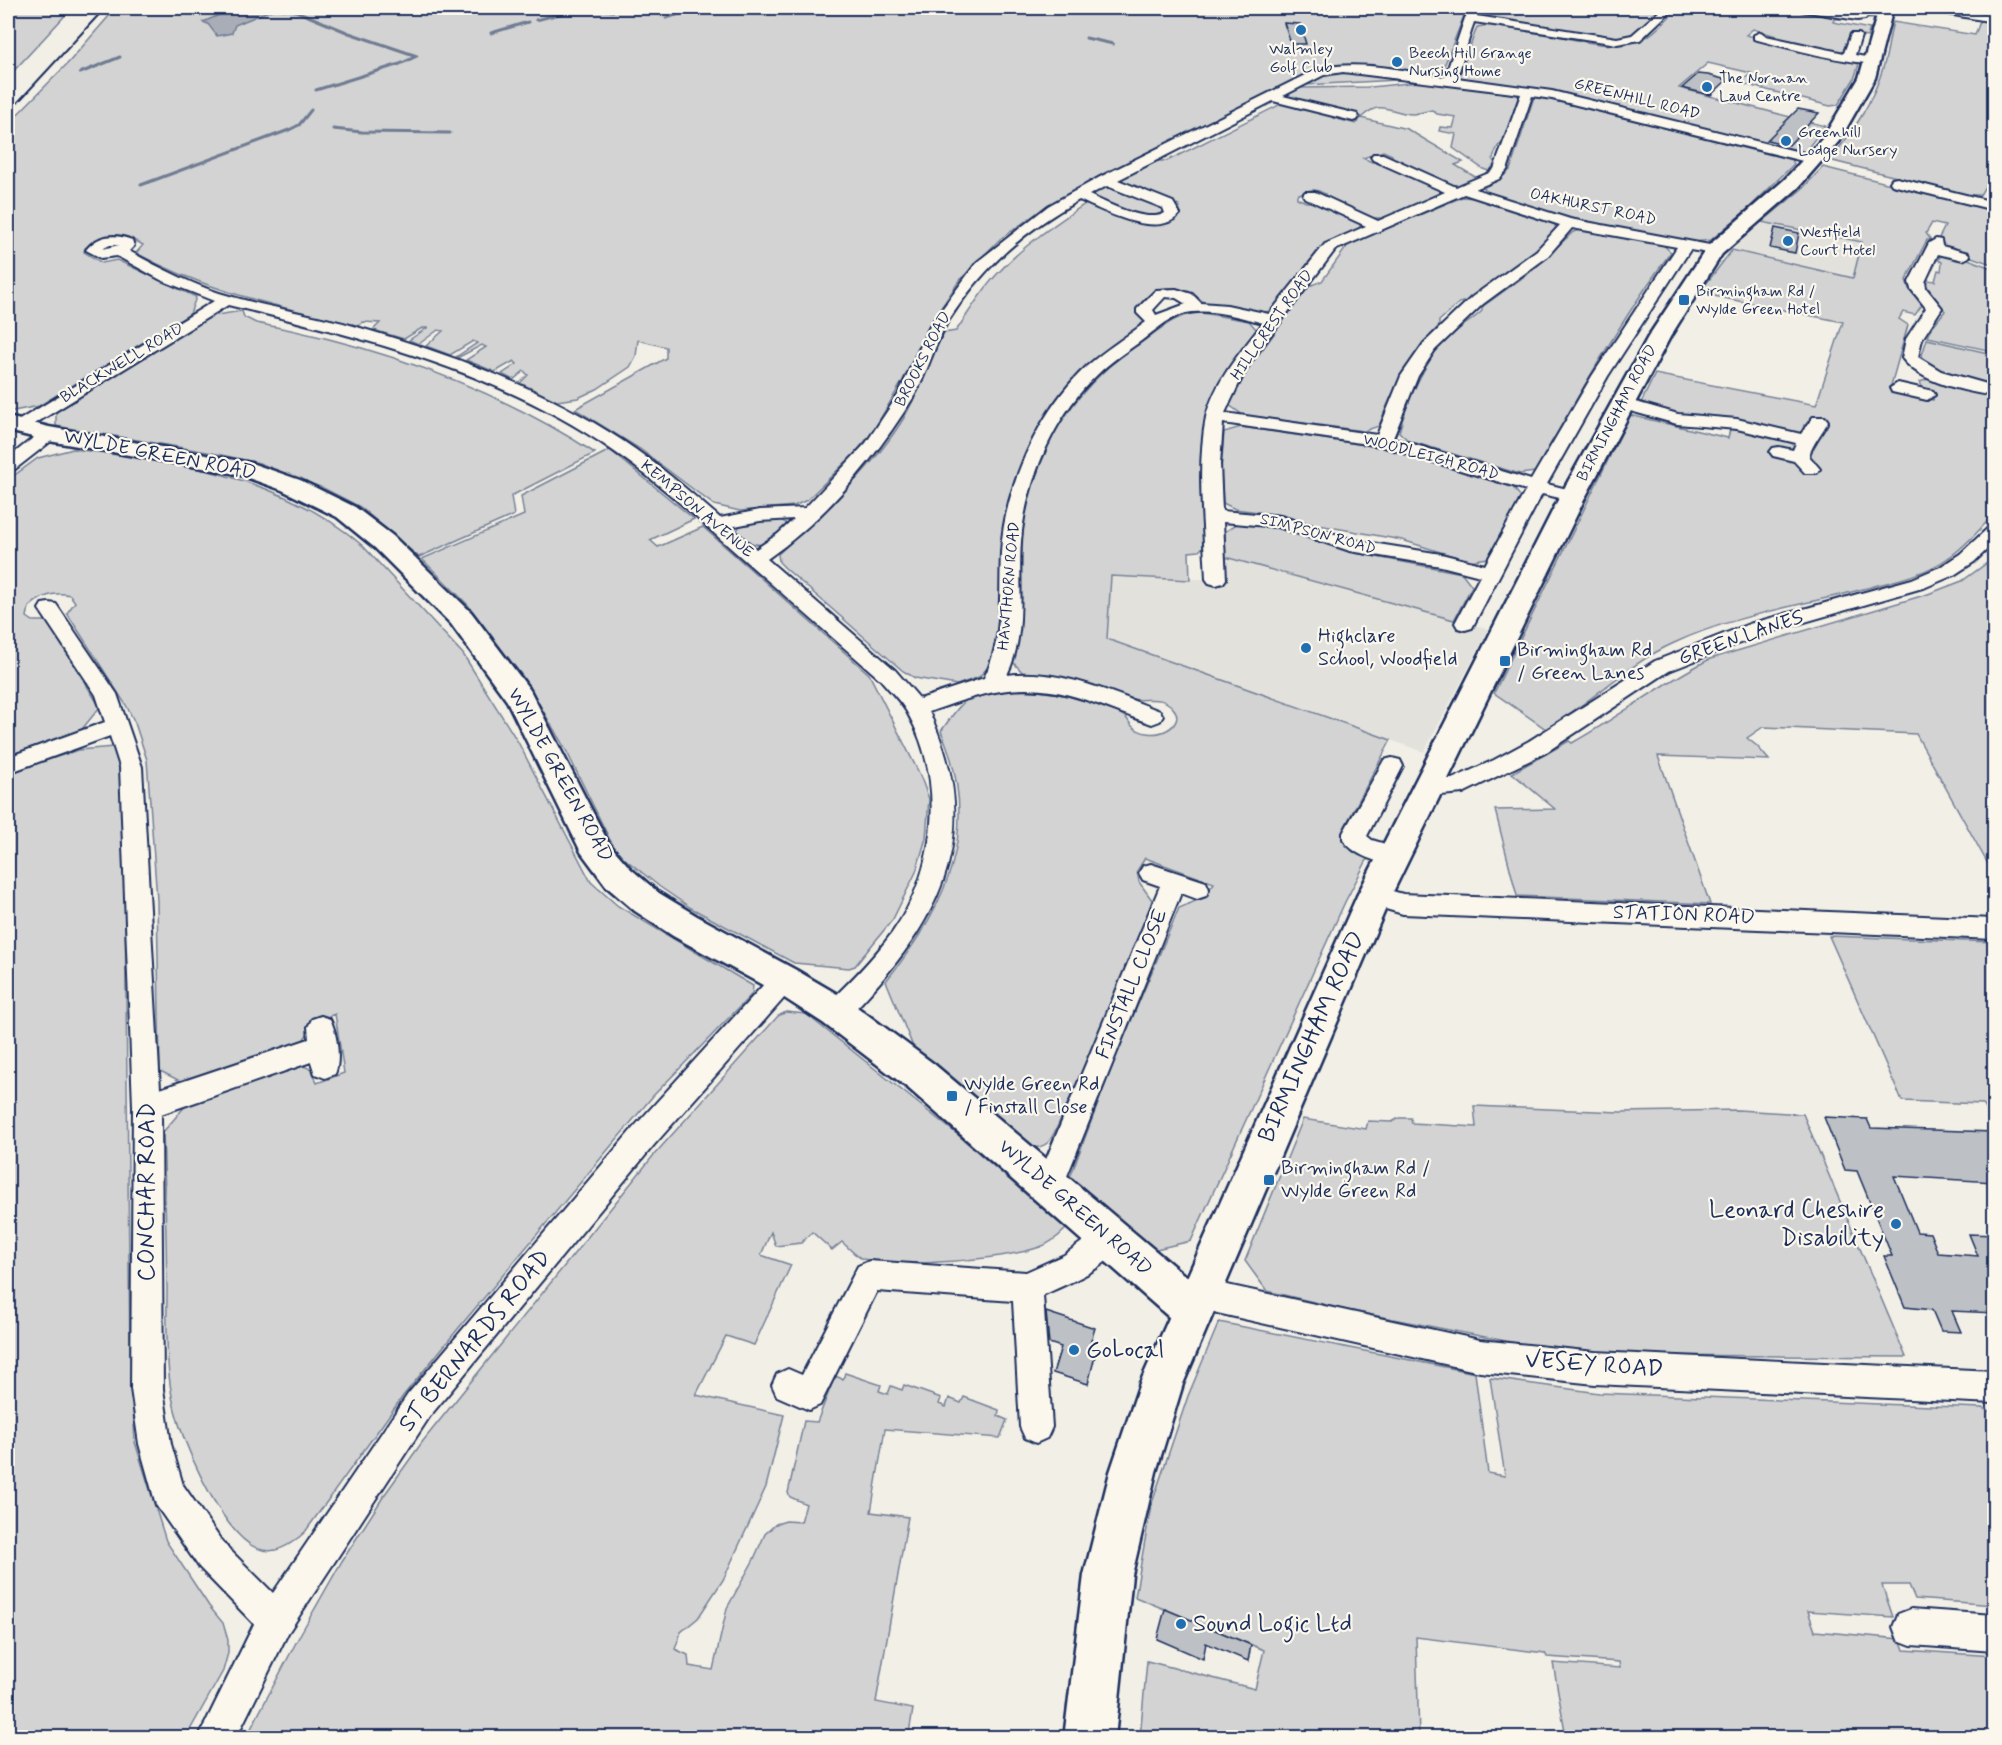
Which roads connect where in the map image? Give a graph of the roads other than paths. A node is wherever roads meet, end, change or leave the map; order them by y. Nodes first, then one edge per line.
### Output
1 (1477, 8) edge
2 (1669, 8) edge
3 (1802, 8) edge
4 (1930, 8) edge
5 (1875, 11) edge
6 (1470, 18) junction
7 (1995, 19) edge
8 (1761, 35) dead end
9 (1855, 36) dead end
10 (1860, 60) junction
11 (1449, 81) junction
12 (1528, 92) junction
13 (1272, 97) junction
14 (1353, 117) dead end
15 (1378, 157) dead end
16 (1815, 160) junction
17 (1105, 180) junction
18 (1897, 182) dead end
19 (1995, 190) edge
20 (1462, 191) junction
21 (1078, 195) junction
22 (1310, 195) dead end
23 (1990, 205) edge
24 (1568, 223) junction
25 (1377, 226) junction
26 (1686, 245) junction
27 (1715, 250) junction
28 (119, 251) dead end
29 (1963, 256) dead end
30 (226, 300) junction
31 (1274, 320) junction
32 (1925, 370) junction
33 (1912, 391) dead end
34 (1995, 391) edge
35 (1622, 403) junction
36 (1215, 417) junction
37 (1819, 421) dead end
38 (12, 426) edge
39 (49, 434) junction
40 (1806, 440) junction
41 (1383, 441) junction
42 (1779, 452) dead end
43 (8, 466) edge
44 (1536, 487) junction
45 (1573, 496) junction
46 (809, 515) junction
47 (1214, 516) junction
48 (717, 525) junction
49 (1995, 533) edge
50 (756, 558) junction
51 (1491, 573) junction
52 (1216, 579) dead end
53 (50, 609) dead end
54 (1465, 623) dead end
55 (992, 684) junction
56 (916, 708) junction
57 (1152, 716) dead end
58 (118, 725) junction
59 (8, 765) edge
60 (1392, 766) dead end
61 (1430, 783) junction
62 (1394, 855) junction
63 (1174, 881) dead end
64 (1374, 896) junction
65 (1995, 929) edge
66 (784, 980) junction
67 (836, 1012) junction
68 (323, 1046) dead end
69 (147, 1106) junction
70 (1049, 1186) junction
71 (1110, 1239) junction
72 (1027, 1287) junction
73 (1197, 1300) junction
74 (788, 1385) dead end
75 (1995, 1387) edge
76 (1036, 1427) dead end
77 (275, 1620) junction
78 (1911, 1628) dead end
79 (1995, 1633) edge
80 (216, 1737) edge
81 (1089, 1737) edge

1 - 6 street
2 - 6 street
3 - 5 street
4 - 7 street
5 - 10 main road, BIRMINGHAM ROAD
6 - 11 street
8 - 10 street
9 - 10 street
10 - 16 main road, BIRMINGHAM ROAD
11 - 12 street, GREENHILL ROAD
11 - 13 street, BROOKS ROAD
12 - 16 street, GREENHILL ROAD
12 - 20 street, HILLCREST ROAD
13 - 14 street
13 - 17 street, BROOKS ROAD
15 - 20 street, OAKHURST ROAD
16 - 27 main road, BIRMINGHAM ROAD
17 - 21 street, BROOKS ROAD
17 - 21 street
18 - 23 street
19 - 23 street
20 - 24 street, OAKHURST ROAD
20 - 25 street, HILLCREST ROAD
21 - 46 street, BROOKS ROAD
22 - 25 street
24 - 26 street, OAKHURST ROAD
24 - 41 street
25 - 31 street, HILLCREST ROAD
26 - 27 street, OAKHURST ROAD
26 - 44 street, BIRMINGHAM ROAD
27 - 35 main road, BIRMINGHAM ROAD
28 - 30 street, KEMPSON AVENUE
29 - 32 street
30 - 38 street, BLACKWELL ROAD
30 - 48 street, KEMPSON AVENUE
31 - 36 street, HILLCREST ROAD
31 - 55 street, HAWTHORN ROAD
32 - 33 street
32 - 34 street
35 - 40 street
35 - 45 main road, BIRMINGHAM ROAD
36 - 41 street, WOODLEIGH ROAD
36 - 47 street, HILLCREST ROAD
37 - 40 street
38 - 39 main road, WYLDE GREEN ROAD
39 - 43 street
39 - 66 main road, WYLDE GREEN ROAD
40 - 42 street
41 - 44 street, WOODLEIGH ROAD
44 - 45 street, WOODLEIGH ROAD
44 - 51 street, BIRMINGHAM ROAD
45 - 61 main road, BIRMINGHAM ROAD
46 - 48 street
46 - 50 street, BROOKS ROAD
47 - 51 street, SIMPSON ROAD
47 - 52 street, HILLCREST ROAD
48 - 50 street, KEMPSON AVENUE
49 - 61 street, GREEN LANES
50 - 56 street, KEMPSON AVENUE
51 - 54 street, BIRMINGHAM ROAD
53 - 58 street, CONCHAR ROAD
55 - 56 street
55 - 57 street
56 - 67 street, KEMPSON AVENUE
58 - 59 street
58 - 69 street, CONCHAR ROAD
60 - 62 street
61 - 62 main road, BIRMINGHAM ROAD
62 - 64 main road, BIRMINGHAM ROAD
63 - 70 street, FINSTALL CLOSE
64 - 65 street, STATION ROAD
64 - 73 main road, BIRMINGHAM ROAD
66 - 67 main road, WYLDE GREEN ROAD
66 - 77 street, ST BERNARDS ROAD
67 - 70 main road, WYLDE GREEN ROAD
68 - 69 street
69 - 77 street, CONCHAR ROAD
70 - 71 main road, WYLDE GREEN ROAD
71 - 72 street
71 - 73 main road, WYLDE GREEN ROAD
72 - 74 street
72 - 76 street
73 - 75 street, VESEY ROAD
73 - 81 main road, BIRMINGHAM ROAD
77 - 80 street, ST BERNARDS ROAD
78 - 79 street

